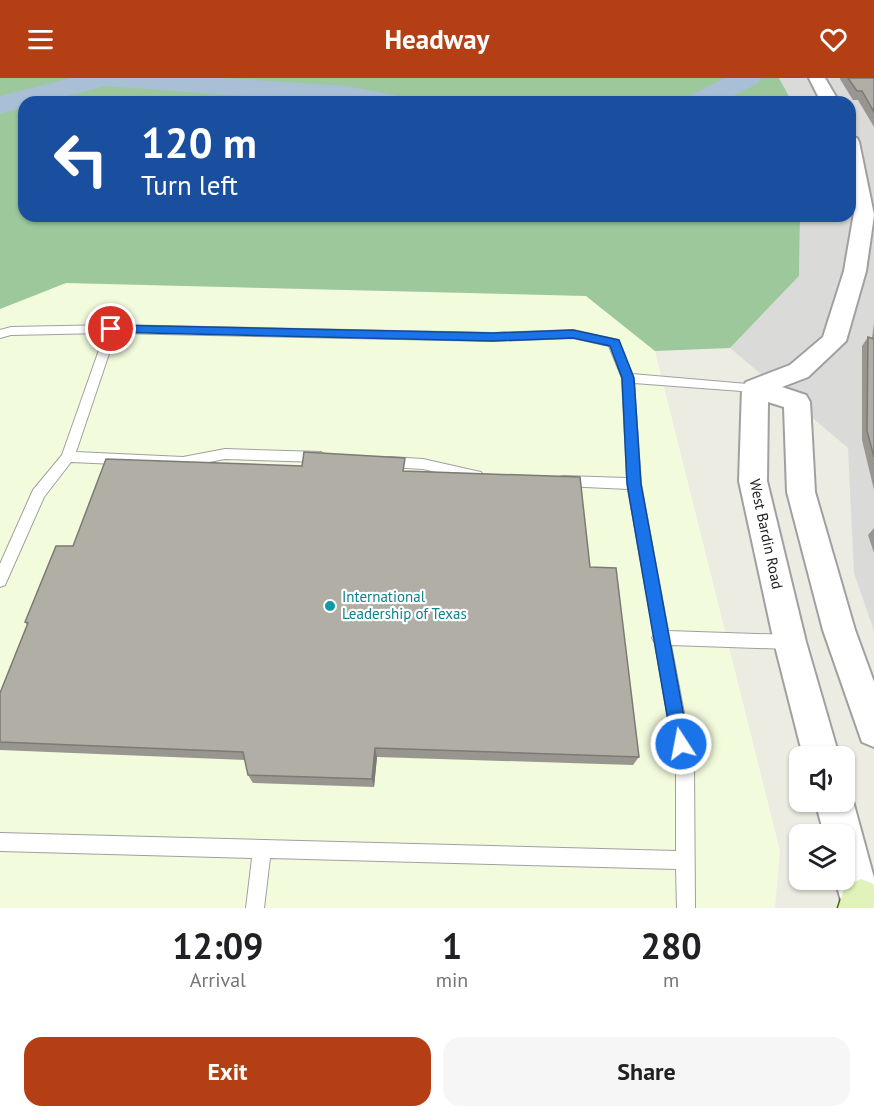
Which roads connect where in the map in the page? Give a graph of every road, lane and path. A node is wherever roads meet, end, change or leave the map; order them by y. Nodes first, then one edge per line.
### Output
1 (817, 78) edge
2 (827, 96) edge
3 (856, 172) edge
4 (111, 329) junction
5 (0, 334) edge
6 (628, 378) junction
7 (755, 388) junction
8 (68, 457) junction
9 (338, 458) edge
10 (370, 460) edge
11 (490, 477) edge
12 (550, 480) edge
13 (634, 484) junction
14 (0, 581) edge
15 (660, 638) junction
16 (790, 642) junction
17 (874, 730) edge
18 (818, 746) edge
19 (0, 842) edge
20 (262, 849) junction
21 (686, 860) junction
22 (855, 881) edge
23 (862, 906) edge
24 (255, 908) edge
25 (686, 908) edge

1 - 2 street
3 - 7 street
4 - 5 lane
4 - 6 lane
4 - 8 lane
6 - 7 lane
6 - 13 lane
7 - 16 street, West Bardin Road
7 - 17 street
8 - 9 lane
8 - 14 lane
10 - 11 lane
12 - 13 lane
13 - 15 lane
15 - 16 lane
15 - 21 lane
16 - 18 street, West Bardin Road
19 - 20 lane
20 - 21 lane
20 - 24 lane
21 - 25 lane
22 - 23 street

